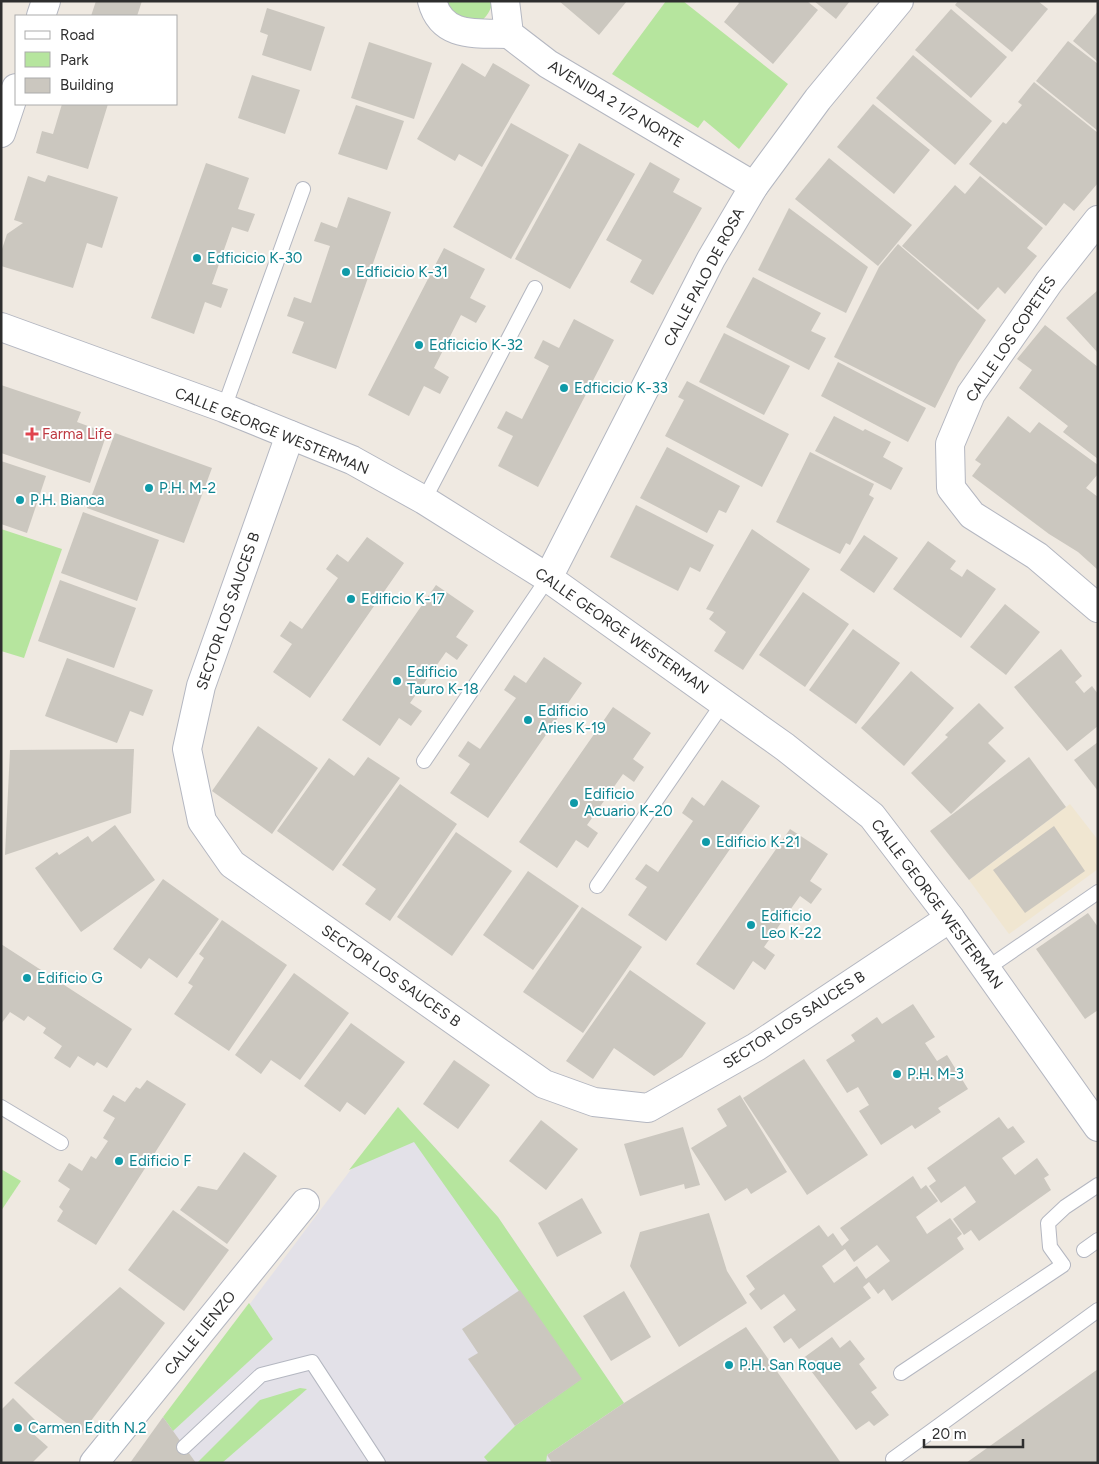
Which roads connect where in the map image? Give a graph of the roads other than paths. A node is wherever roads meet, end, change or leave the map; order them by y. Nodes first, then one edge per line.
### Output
1 (46, 1) edge
2 (432, 1) edge
3 (504, 1) edge
4 (899, 1) edge
5 (41, 15) edge
6 (509, 34) junction
7 (15, 91) edge
8 (1, 133) edge
9 (754, 186) junction
10 (303, 189) dead end
11 (1098, 220) edge
12 (535, 288) dead end
13 (1, 327) edge
14 (224, 408) junction
15 (290, 435) junction
16 (424, 500) junction
17 (548, 578) junction
18 (1098, 608) edge
19 (723, 703) junction
20 (424, 761) dead end
21 (597, 886) dead end
22 (1098, 892) edge
23 (950, 918) junction
24 (986, 969) junction
25 (1, 1107) edge
26 (1098, 1127) edge
27 (61, 1143) dead end
28 (1098, 1185) edge
29 (305, 1203) dead end
30 (1098, 1240) edge
31 (1084, 1250) dead end
32 (1098, 1310) edge
33 (901, 1373) dead end
34 (184, 1447) dead end
35 (893, 1459) dead end
36 (94, 1463) edge
37 (378, 1463) edge

1 - 5 street
2 - 6 street
3 - 6 street
4 - 9 street, CALLE PALO DE ROSA
6 - 9 street, AVENIDA 2 1/2 NORTE
7 - 8 street
9 - 17 street, CALLE PALO DE ROSA
10 - 14 lane
11 - 18 street, CALLE LOS COPETES
12 - 16 lane
13 - 14 street, CALLE GEORGE WESTERMAN
14 - 15 street, CALLE GEORGE WESTERMAN
15 - 16 street, CALLE GEORGE WESTERMAN
15 - 23 street, SECTOR LOS SAUCES B
16 - 17 street, CALLE GEORGE WESTERMAN
17 - 19 street, CALLE GEORGE WESTERMAN
17 - 20 lane
19 - 21 lane
19 - 23 street, CALLE GEORGE WESTERMAN
22 - 24 lane
23 - 24 street, CALLE GEORGE WESTERMAN
24 - 26 street, CALLE GEORGE WESTERMAN
25 - 27 lane
28 - 33 lane
29 - 36 street, CALLE LIENZO
30 - 31 lane
32 - 35 lane
34 - 37 lane

